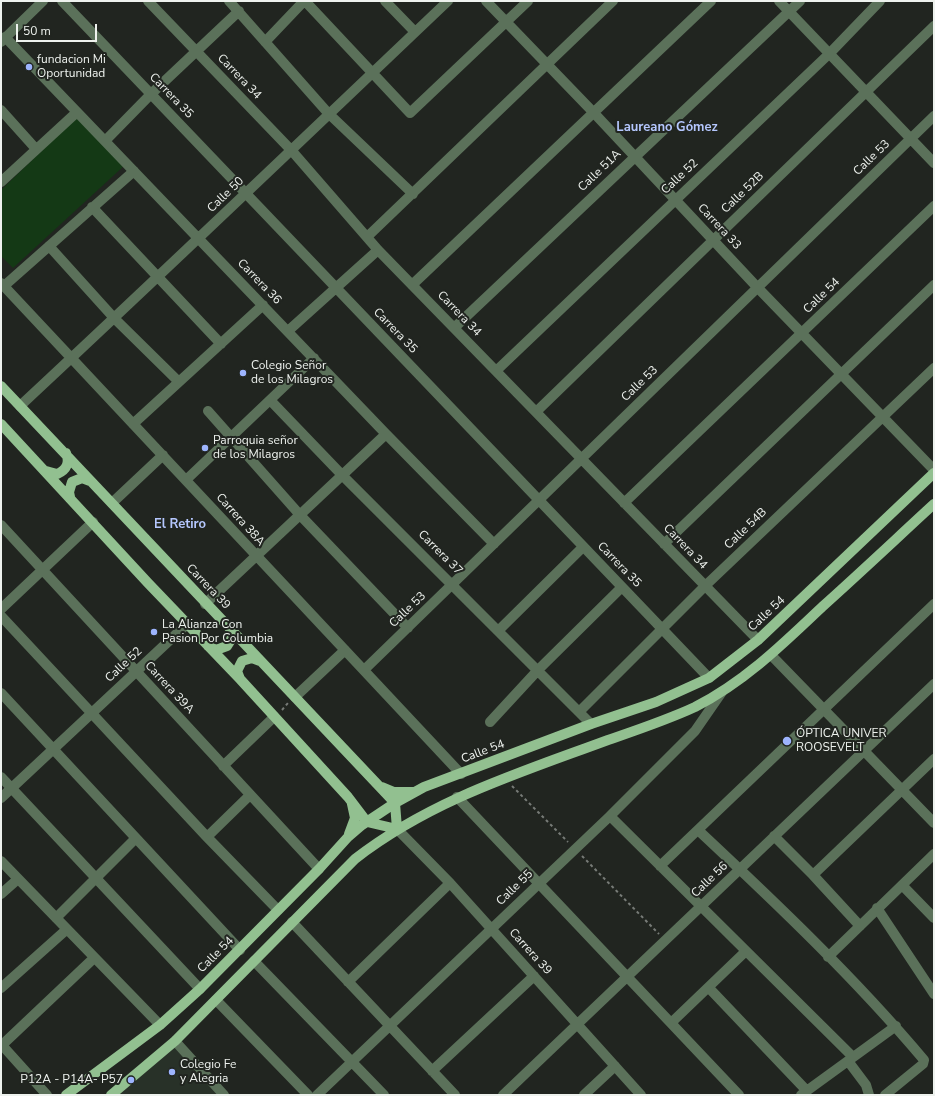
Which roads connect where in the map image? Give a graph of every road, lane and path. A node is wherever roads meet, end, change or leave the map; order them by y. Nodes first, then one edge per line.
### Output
1 (43, 1) edge
2 (62, 1) edge
3 (148, 1) edge
4 (229, 1) edge
5 (305, 1) edge
6 (385, 1) edge
7 (448, 1) edge
8 (486, 1) edge
9 (528, 1) edge
10 (613, 1) edge
11 (712, 1) edge
12 (779, 1) edge
13 (800, 1) edge
14 (880, 1) edge
15 (789, 11) junction
16 (240, 12) junction
17 (506, 22) junction
18 (934, 26) edge
19 (415, 32) junction
20 (3, 40) edge
21 (265, 42) junction
22 (196, 52) junction
23 (830, 53) junction
24 (547, 65) junction
25 (372, 73) junction
26 (866, 92) junction
27 (151, 94) junction
28 (1, 110) edge
29 (77, 112) junction
30 (594, 113) junction
31 (328, 114) junction
32 (934, 116) edge
33 (910, 138) junction
34 (105, 140) junction
35 (36, 150) junction
36 (292, 151) junction
37 (635, 156) junction
38 (934, 163) edge
39 (134, 171) junction
40 (1, 182) edge
41 (246, 194) junction
42 (413, 194) junction
43 (676, 199) junction
44 (934, 206) edge
45 (92, 207) junction
46 (367, 238) junction
47 (200, 239) junction
48 (713, 240) junction
49 (49, 246) junction
50 (378, 250) junction
51 (158, 277) junction
52 (2, 285) edge
53 (412, 285) junction
54 (934, 285) edge
55 (758, 287) junction
56 (336, 288) junction
57 (263, 305) junction
58 (114, 318) junction
59 (454, 328) junction
60 (288, 331) junction
61 (802, 333) junction
62 (221, 344) junction
63 (72, 358) junction
64 (314, 358) junction
65 (934, 368) edge
66 (496, 371) junction
67 (841, 374) junction
68 (179, 382) junction
69 (1, 386) edge
70 (270, 400) junction
71 (20, 406) junction
72 (208, 411) dead end
73 (536, 412) junction
74 (883, 417) junction
75 (1, 424) edge
76 (133, 424) junction
77 (386, 434) junction
78 (231, 438) junction
79 (65, 452) junction
80 (163, 455) junction
81 (582, 459) junction
82 (45, 470) junction
83 (934, 470) edge
84 (934, 473) edge
85 (342, 475) junction
86 (186, 480) junction
87 (92, 482) junction
88 (70, 497) junction
89 (539, 500) junction
90 (624, 503) junction
91 (112, 504) junction
92 (934, 504) edge
93 (300, 515) junction
94 (92, 522) junction
95 (1, 525) edge
96 (494, 544) junction
97 (664, 544) junction
98 (584, 547) junction
99 (256, 556) junction
100 (42, 570) junction
101 (453, 584) junction
102 (705, 586) junction
103 (622, 587) junction
104 (205, 604) junction
105 (934, 604) edge
106 (1, 609) edge
107 (1, 616) edge
108 (187, 624) junction
109 (408, 628) junction
110 (231, 629) junction
111 (662, 629) junction
112 (498, 631) junction
113 (758, 640) junction
114 (208, 646) junction
115 (345, 650) junction
116 (771, 655) junction
117 (260, 661) junction
118 (364, 670) junction
119 (538, 670) junction
120 (136, 672) junction
121 (709, 678) junction
122 (240, 679) junction
123 (934, 684) edge
124 (722, 692) junction
125 (1, 693) edge
126 (295, 697) junction
127 (823, 709) junction
128 (579, 712) junction
129 (91, 713) junction
130 (274, 717) junction
131 (490, 722) dead end
132 (591, 724) junction
133 (53, 749) junction
134 (864, 751) junction
135 (934, 759) edge
136 (223, 766) junction
137 (461, 774) junction
138 (1, 777) edge
139 (376, 782) junction
140 (512, 786) dead end
141 (12, 787) junction
142 (424, 787) junction
143 (901, 790) junction
144 (250, 795) junction
145 (348, 797) junction
146 (457, 797) junction
147 (1, 798) edge
148 (395, 803) junction
149 (610, 816) junction
150 (367, 822) junction
151 (934, 824) edge
152 (397, 830) junction
153 (698, 830) junction
154 (774, 836) junction
155 (207, 837) junction
156 (348, 837) junction
157 (136, 838) junction
158 (575, 849) junction
159 (934, 854) edge
160 (1, 862) edge
161 (660, 866) junction
162 (319, 869) junction
163 (740, 869) junction
164 (814, 875) junction
165 (96, 877) junction
166 (18, 879) junction
167 (450, 883) junction
168 (539, 884) junction
169 (902, 885) junction
170 (1, 894) edge
171 (701, 907) junction
172 (877, 908) junction
173 (278, 910) junction
174 (56, 918) junction
175 (934, 918) edge
176 (292, 922) junction
177 (860, 926) junction
178 (491, 929) junction
179 (66, 930) junction
180 (665, 941) junction
181 (240, 950) junction
182 (746, 951) junction
183 (828, 956) junction
184 (94, 958) junction
185 (254, 961) junction
186 (534, 976) junction
187 (627, 977) junction
188 (348, 982) junction
189 (1, 988) edge
190 (709, 988) junction
191 (200, 989) junction
192 (934, 994) edge
193 (216, 1000) junction
194 (671, 1023) junction
195 (578, 1024) junction
196 (160, 1025) junction
197 (390, 1026) junction
198 (896, 1026) junction
199 (175, 1041) junction
200 (1, 1045) edge
201 (850, 1059) junction
202 (352, 1062) junction
203 (615, 1066) junction
204 (432, 1071) junction
205 (804, 1093) edge
206 (47, 1095) edge
207 (66, 1095) edge
208 (112, 1095) edge
209 (224, 1095) edge
210 (308, 1095) edge
211 (317, 1095) edge
212 (384, 1095) edge
213 (455, 1095) edge
214 (503, 1095) edge
215 (584, 1095) edge
216 (641, 1095) edge
217 (739, 1095) edge
218 (869, 1095) edge
219 (885, 1095) edge

1 - 20 street
2 - 27 street, Carrera 35
3 - 22 street, Carrera 34
4 - 16 street
5 - 21 street
5 - 25 street
6 - 19 street
7 - 19 street, Calle 50
8 - 17 street, Carrera 33
9 - 17 street
10 - 24 street
11 - 30 street
12 - 15 street
13 - 15 street, Calle 51A
14 - 23 street, Calle 52
15 - 23 street
15 - 37 street, Calle 51A
16 - 21 street
16 - 22 street
17 - 24 street, Carrera 33
17 - 25 street
18 - 26 street, Calle 52B
19 - 25 street, Calle 50
20 - 29 street, Carrera 36
21 - 31 street
22 - 27 street
22 - 36 street, Carrera 34
23 - 26 street
23 - 43 street, Calle 52
24 - 30 street, Carrera 33
24 - 42 street
25 - 31 street, Calle 50
26 - 33 street
26 - 48 street, Calle 52B
27 - 34 street
27 - 41 street, Carrera 35
28 - 35 street
29 - 34 street, Carrera 36
29 - 35 street
30 - 37 street, Carrera 33
30 - 53 street
31 - 36 street, Calle 50
31 - 42 street
32 - 33 street, Calle 53
33 - 38 street
33 - 55 street, Calle 53
34 - 39 street, Carrera 36
35 - 40 street
36 - 41 street, Calle 50
36 - 46 street, Carrera 34
37 - 43 street, Carrera 33
37 - 59 street, Calle 51A
39 - 45 street
39 - 47 street, Carrera 36
41 - 47 street, Calle 50
41 - 56 street, Carrera 35
42 - 46 street
43 - 48 street, Carrera 33
43 - 66 street, Calle 52
44 - 61 street, Calle 54
45 - 49 street
45 - 51 street
46 - 50 street, Carrera 34
47 - 51 street, Calle 50
47 - 57 street, Carrera 36
48 - 55 street, Carrera 33
48 - 73 street, Calle 52B
49 - 52 street
49 - 58 street
50 - 53 street, Carrera 34
50 - 56 street
51 - 58 street, Calle 50
51 - 62 street
52 - 63 street, Carrera 38A
53 - 59 street, Carrera 34
54 - 67 street
55 - 61 street, Carrera 33
55 - 81 street, Calle 53
56 - 60 street
56 - 89 street, Carrera 35
57 - 60 street, Carrera 36
57 - 62 street
58 - 63 street, Calle 50
58 - 68 street
59 - 66 street, Carrera 34
60 - 64 street, Carrera 36
61 - 67 street, Carrera 33
61 - 90 street, Calle 54
62 - 68 street
63 - 71 street, Calle 50
63 - 76 street, Carrera 38A
64 - 70 street
64 - 77 street, Carrera 36
65 - 74 street, Calle 54B
66 - 73 street, Carrera 34
67 - 74 street, Carrera 33
67 - 97 street
68 - 76 street
69 - 71 main road, Carrera 39
70 - 78 street
70 - 85 street, Carrera 37
71 - 79 main road, Carrera 39
72 - 78 street
73 - 81 street, Carrera 34
74 - 83 street, Carrera 33
74 - 102 street, Calle 54B
75 - 82 main road
76 - 80 street, Carrera 38A
77 - 85 street
77 - 96 street, Carrera 36
78 - 86 street
78 - 93 street
79 - 82 main road
79 - 87 main road, Carrera 39
80 - 86 street, Carrera 38A
80 - 91 street
81 - 89 street, Calle 53
81 - 90 street, Carrera 34
82 - 88 main road
84 - 113 main road, Calle 54
85 - 93 street
85 - 101 street, Carrera 37
86 - 99 street, Carrera 38A
87 - 88 main road
87 - 91 main road, Carrera 39
88 - 94 main road
89 - 96 street, Calle 53
89 - 98 street, Carrera 35
90 - 97 street, Carrera 34
91 - 104 main road, Carrera 39
92 - 116 main road
93 - 99 street
93 - 109 street
94 - 100 street
94 - 108 main road
95 - 100 street, Carrera 39A
96 - 101 street, Calle 53
97 - 102 street, Carrera 34
98 - 103 street, Carrera 35
98 - 112 street
99 - 104 street
99 - 115 street, Carrera 38A
100 - 106 street
100 - 120 street, Carrera 39A
101 - 109 street, Calle 53
101 - 112 street, Carrera 37
102 - 111 street, Calle 54B
102 - 113 street, Carrera 34
103 - 111 street, Carrera 35
103 - 119 street
104 - 110 main road, Carrera 39
105 - 127 street
107 - 129 street
108 - 114 main road
108 - 120 street, Calle 52
109 - 118 street, Calle 53
110 - 114 main road
110 - 117 main road, Carrera 39
111 - 121 street, Carrera 35
111 - 128 street, Calle 54B
112 - 119 street, Carrera 37
113 - 121 main road, Calle 54
114 - 122 main road
115 - 118 street, Carrera 38A
115 - 126 street
116 - 124 main road
116 - 127 street
117 - 122 main road
117 - 126 main road, Carrera 39
118 - 137 street, Carrera 38A
119 - 128 street, Carrera 37
119 - 131 street
120 - 129 street, Calle 52
120 - 136 street, Carrera 39A
121 - 132 main road, Calle 54
122 - 130 main road
123 - 134 street, Calle 56
124 - 146 main road
124 - 149 street, Calle 55
125 - 133 street
126 - 130 path
126 - 139 main road, Carrera 39
127 - 134 street
127 - 153 street
128 - 132 street, Carrera 37
129 - 133 street, Calle 52
129 - 155 street
130 - 136 street
130 - 145 main road
132 - 137 main road, Calle 54
133 - 141 street, Calle 52
133 - 157 street
134 - 143 street
134 - 154 street, Calle 56
135 - 143 street
136 - 144 street, Carrera 39A
137 - 142 main road, Calle 54
138 - 141 street
139 - 142 main road
139 - 148 main road, Carrera 39
140 - 158 path
141 - 147 street, Calle 52
141 - 165 street
142 - 148 main road, Calle 54
143 - 151 street
143 - 164 street
144 - 155 street
144 - 162 street, Carrera 39A
145 - 150 main road
145 - 156 main road
146 - 152 main road
146 - 168 street
148 - 150 main road, Calle 54
148 - 152 main road
149 - 158 street, Calle 55
149 - 161 street
150 - 152 main road
150 - 156 main road, Calle 54
152 - 167 street, Carrera 39
152 - 176 main road
153 - 161 street
153 - 163 street
154 - 163 street, Calle 56
154 - 164 street
155 - 173 street
156 - 162 main road, Calle 54
157 - 165 street
157 - 181 street
158 - 168 street, Calle 55
158 - 180 path
159 - 169 street
160 - 166 street
161 - 171 street
162 - 173 main road, Calle 54
163 - 171 street, Calle 56
163 - 183 street
164 - 177 street
165 - 174 street
165 - 191 street
166 - 170 street
166 - 174 street
167 - 178 street, Carrera 39
167 - 188 street
168 - 178 street, Calle 55
168 - 187 street
169 - 172 street
169 - 175 street
171 - 180 street, Calle 56
171 - 182 street
172 - 177 street
172 - 192 street
173 - 181 main road, Calle 54
174 - 179 street
176 - 185 main road
176 - 188 street
177 - 183 street
178 - 186 street, Carrera 39
178 - 197 street, Calle 55
179 - 184 street
179 - 189 street
180 - 187 street, Calle 56
181 - 191 main road, Calle 54
182 - 190 street
182 - 201 street
183 - 198 street
184 - 196 street
184 - 200 street
185 - 193 main road
185 - 202 street
186 - 195 street, Carrera 39
186 - 204 street
187 - 194 street
187 - 195 street, Calle 56
188 - 197 street
190 - 194 street
190 - 205 street
191 - 196 main road, Calle 54
193 - 199 main road
193 - 210 street
194 - 217 street
195 - 203 street, Carrera 39
195 - 214 street, Calle 56
196 - 207 main road, Calle 54
197 - 202 street, Calle 55
197 - 204 street
198 - 201 street
198 - 219 street
199 - 208 main road
199 - 209 street
200 - 206 street
201 - 205 street
201 - 218 street
202 - 211 street, Calle 55
202 - 212 street
203 - 215 street
203 - 216 street, Carrera 39
204 - 213 street

